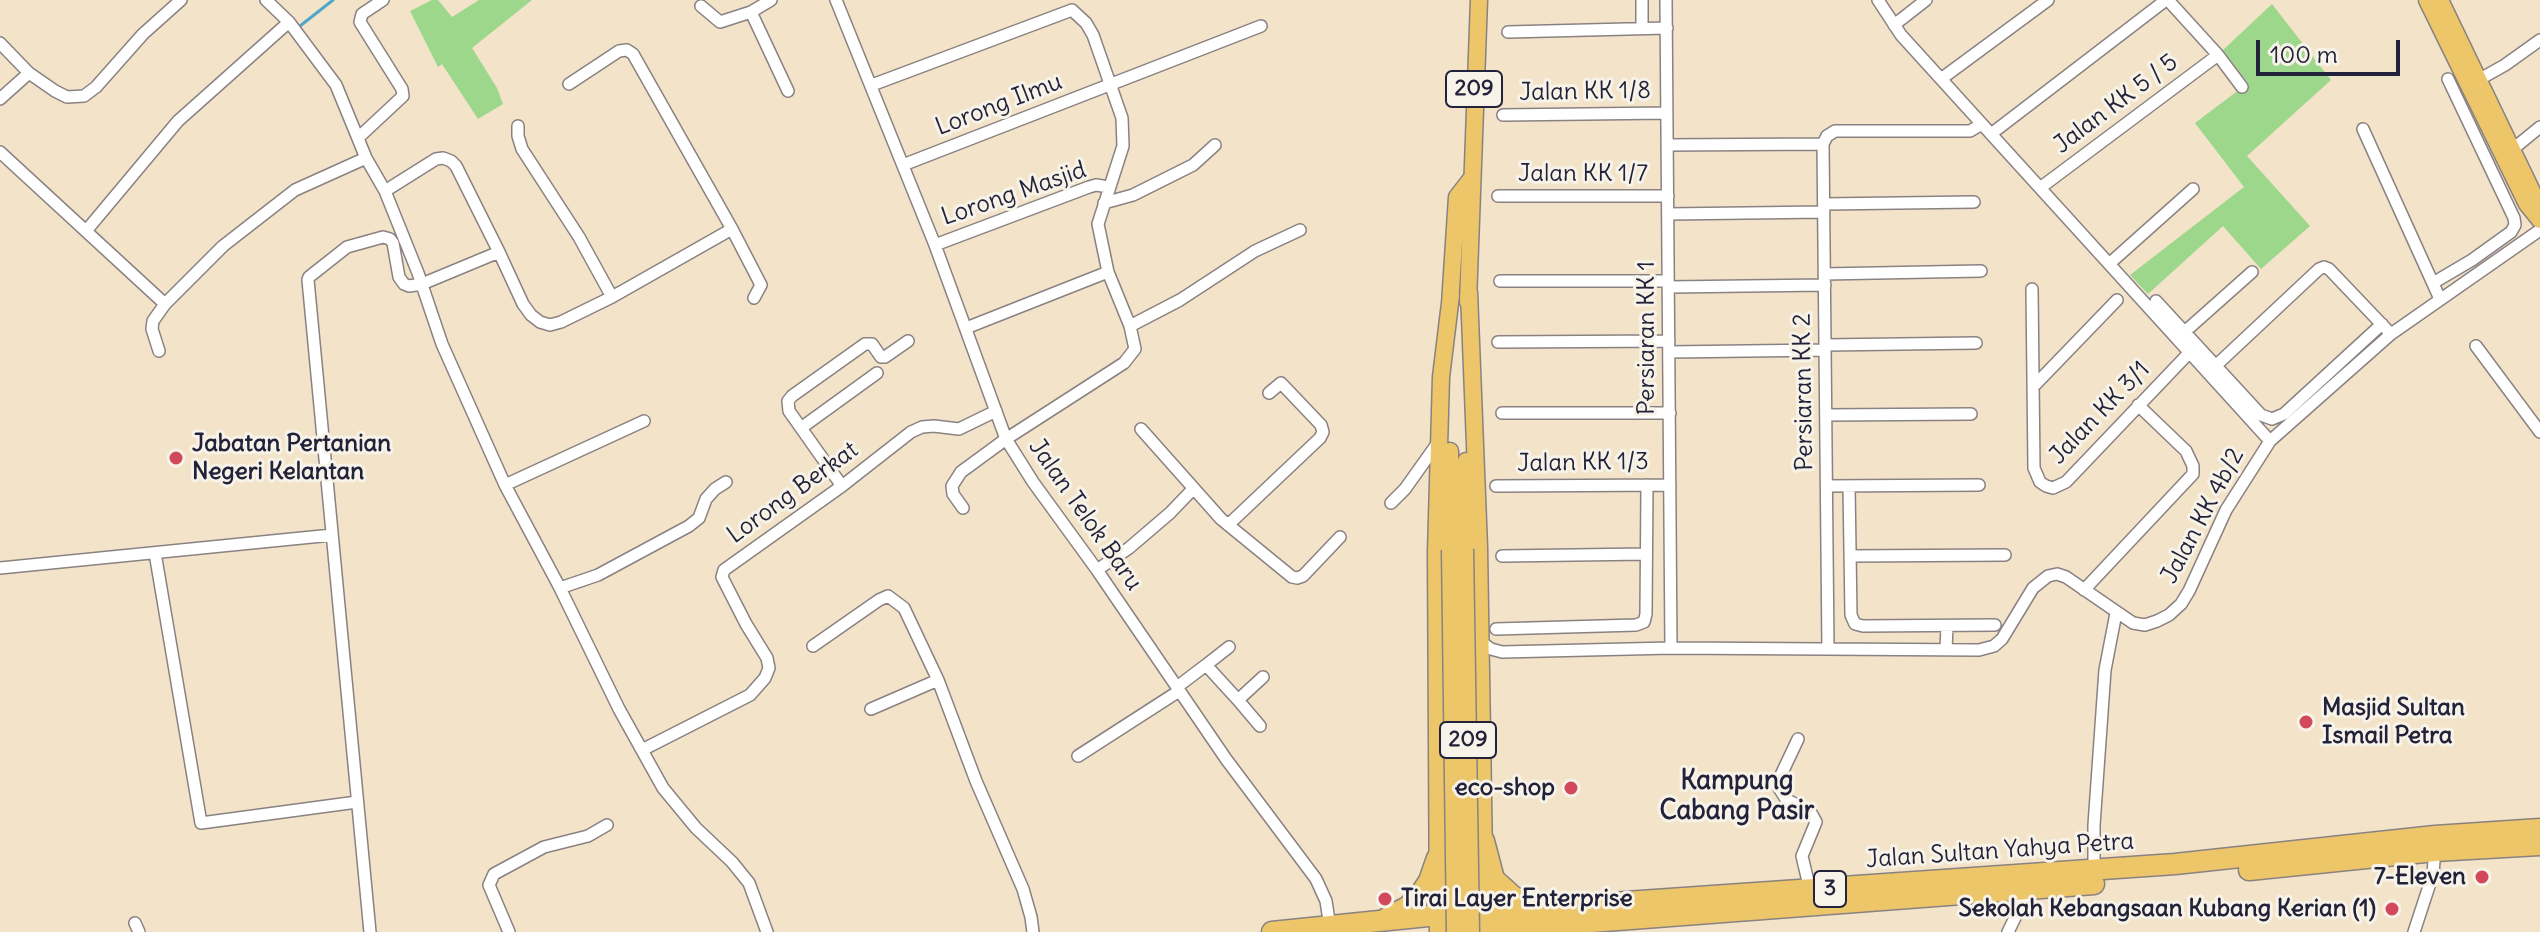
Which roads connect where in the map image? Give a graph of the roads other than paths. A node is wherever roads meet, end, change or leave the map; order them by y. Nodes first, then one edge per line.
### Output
1 (181, 0) edge
2 (266, 0) edge
3 (383, 0) edge
4 (771, 0) edge
5 (836, 0) edge
6 (1479, 0) edge
7 (1642, 0) edge
8 (1666, 0) edge
9 (1878, 0) edge
10 (1926, 0) edge
11 (2048, 0) edge
12 (2167, 0) edge
13 (2427, 0) edge
14 (2440, 0) edge
15 (1074, 5) edge
16 (701, 6) dead end
17 (751, 12) junction
18 (289, 22) junction
19 (1894, 25) junction
20 (1261, 26) dead end
21 (1642, 28) junction
22 (1667, 28) junction
23 (1508, 32) dead end
24 (2540, 40) edge
25 (0, 43) edge
26 (2540, 48) edge
27 (2218, 55) junction
28 (29, 73) junction
29 (1941, 79) junction
30 (2448, 79) dead end
31 (569, 84) dead end
32 (872, 85) junction
33 (2475, 86) junction
34 (1110, 87) junction
35 (2242, 87) dead end
36 (788, 91) dead end
37 (0, 99) edge
38 (1667, 113) junction
39 (1503, 115) dead end
40 (2476, 119) junction
41 (1982, 124) junction
42 (518, 126) dead end
43 (2540, 127) edge
44 (2363, 129) dead end
45 (1991, 134) junction
46 (358, 138) junction
47 (1825, 140) junction
48 (1215, 145) dead end
49 (1667, 145) junction
50 (2513, 149) junction
51 (0, 152) edge
52 (366, 158) junction
53 (903, 165) junction
54 (1471, 179) junction
55 (1109, 187) junction
56 (2040, 188) junction
57 (2193, 189) dead end
58 (385, 191) junction
59 (1498, 196) dead end
60 (1668, 196) junction
61 (1974, 202) dead end
62 (1104, 203) junction
63 (1824, 208) junction
64 (2540, 208) edge
65 (1668, 214) junction
66 (2540, 220) edge
67 (732, 229) junction
68 (1300, 230) dead end
69 (2540, 230) edge
70 (86, 231) junction
71 (935, 245) junction
72 (499, 252) junction
73 (2109, 264) junction
74 (1981, 271) dead end
75 (1108, 272) junction
76 (2252, 272) dead end
77 (1824, 280) junction
78 (1500, 281) dead end
79 (2433, 283) junction
80 (422, 284) junction
81 (1668, 284) junction
82 (2032, 289) dead end
83 (1469, 292) junction
84 (1451, 295) junction
85 (612, 297) junction
86 (754, 298) dead end
87 (2440, 299) junction
88 (2117, 300) dead end
89 (2156, 301) dead end
90 (165, 304) junction
91 (2382, 324) junction
92 (1130, 326) junction
93 (966, 328) junction
94 (2391, 334) junction
95 (2180, 335) junction
96 (908, 341) dead end
97 (1498, 342) dead end
98 (1976, 343) dead end
99 (1669, 346) junction
100 (2476, 346) dead end
101 (1825, 348) junction
102 (159, 351) dead end
103 (2189, 353) junction
104 (2211, 369) junction
105 (877, 373) dead end
106 (2033, 387) junction
107 (1269, 393) dead end
108 (2138, 405) junction
109 (996, 411) junction
110 (1502, 413) dead end
111 (1670, 413) junction
112 (1971, 414) dead end
113 (1826, 415) junction
114 (2272, 419) junction
115 (644, 421) dead end
116 (801, 428) junction
117 (1141, 429) dead end
118 (2540, 432) edge
119 (1006, 439) junction
120 (2272, 439) junction
121 (1440, 440) junction
122 (726, 482) dead end
123 (505, 485) junction
124 (1647, 485) junction
125 (1670, 485) junction
126 (1979, 485) dead end
127 (842, 486) junction
128 (1496, 486) dead end
129 (1827, 486) junction
130 (1849, 486) junction
131 (1193, 489) junction
132 (1391, 503) dead end
133 (963, 508) dead end
134 (1228, 525) junction
135 (332, 535) junction
136 (1340, 537) dead end
137 (1457, 550) junction
138 (155, 553) junction
139 (1646, 554) junction
140 (2005, 555) dead end
141 (1502, 556) dead end
142 (1850, 560) junction
143 (1827, 564) junction
144 (0, 568) edge
145 (1097, 570) junction
146 (560, 588) junction
147 (2084, 590) junction
148 (2116, 613) junction
149 (1995, 625) dead end
150 (1947, 626) junction
151 (1496, 629) dead end
152 (1481, 642) junction
153 (813, 646) dead end
154 (1229, 647) dead end
155 (1671, 648) junction
156 (1828, 649) junction
157 (1946, 650) junction
158 (1502, 652) junction
159 (1206, 665) junction
160 (1481, 671) junction
161 (1263, 677) dead end
162 (938, 680) junction
163 (1178, 689) junction
164 (1238, 700) junction
165 (871, 709) dead end
166 (1260, 726) dead end
167 (1798, 739) dead end
168 (642, 750) junction
169 (1078, 756) dead end
170 (357, 802) junction
171 (607, 825) dead end
172 (2540, 829) edge
173 (1484, 841) junction
174 (2435, 843) junction
175 (2540, 845) edge
176 (1437, 858) junction
177 (1484, 869) junction
178 (2094, 870) junction
179 (1438, 883) junction
180 (2029, 889) junction
181 (1810, 890) junction
182 (1551, 921) edge
183 (1373, 922) junction
184 (1438, 924) edge
185 (1330, 927) junction
186 (1482, 927) edge
187 (370, 932) edge
188 (509, 932) edge
189 (767, 932) edge
190 (1033, 932) edge
191 (1272, 932) edge
192 (1457, 932) edge
193 (2008, 932) edge
194 (2414, 932) edge

1 - 28 street
2 - 18 street
3 - 46 street
4 - 17 street
5 - 32 street, Jalan Telok Baru
6 - 54 main road, 209
7 - 21 street
8 - 22 street, Persiaran KK 1
9 - 19 street
10 - 19 street
11 - 29 street
12 - 27 street
12 - 45 street
13 - 33 main road
14 - 33 main road
15 - 32 street
15 - 34 street
16 - 17 street
17 - 36 street
18 - 46 street
18 - 70 street
19 - 29 street
20 - 34 street, Lorong Ilmu
21 - 22 street
21 - 23 street
22 - 38 street, Persiaran KK 1
24 - 33 street
25 - 28 street
26 - 33 street
27 - 35 street
27 - 56 street, Jalan KK 5 / 5
28 - 37 street
29 - 41 street
30 - 40 street
31 - 67 street
32 - 53 street, Jalan Telok Baru
33 - 40 main road
33 - 50 main road
34 - 53 street, Lorong Ilmu
34 - 55 street
38 - 39 street, Jalan KK 1/8
38 - 49 street, Persiaran KK 1
40 - 66 main road
40 - 79 street
41 - 45 street
41 - 47 street
42 - 85 street
43 - 50 street
44 - 79 street
45 - 56 street
46 - 52 street
47 - 49 street
47 - 63 street, Persiaran KK 2
48 - 62 street
49 - 60 street, Persiaran KK 1
50 - 64 main road
51 - 70 street
52 - 58 street
52 - 90 street
53 - 71 street, Jalan Telok Baru
54 - 83 main road, 209
54 - 84 main road, 209
55 - 62 street
55 - 71 street, Lorong Masjid
56 - 73 street
57 - 73 street
58 - 72 street
58 - 80 street
59 - 60 street, Jalan KK 1/7
60 - 65 street, Persiaran KK 1
61 - 63 street
62 - 75 street
63 - 65 street
63 - 77 street, Persiaran KK 2
65 - 81 street, Persiaran KK 1
67 - 85 street
67 - 86 street
68 - 92 street
69 - 87 street, Jalan KK 4b/2
70 - 90 street
71 - 93 street, Jalan Telok Baru
72 - 80 street
72 - 85 street
73 - 95 street
74 - 77 street
75 - 92 street
75 - 93 street
76 - 95 street
77 - 81 street
77 - 101 street, Persiaran KK 2
78 - 81 street
79 - 87 street
80 - 123 street
80 - 135 street
81 - 99 street, Persiaran KK 1
82 - 106 street, Jalan KK 3/1
83 - 137 main road, 209
83 - 152 main road
84 - 121 main road
84 - 137 main road, 209
87 - 94 street, Jalan KK 4b/2
88 - 106 street
89 - 95 street
90 - 102 street
91 - 94 street
91 - 104 street
91 - 114 street
92 - 119 street
93 - 109 street, Jalan Telok Baru
94 - 120 street, Jalan KK 4b/2
95 - 103 street
95 - 104 street
96 - 116 street
97 - 99 street
98 - 101 street
99 - 101 street
99 - 111 street, Persiaran KK 1
100 - 118 street
101 - 113 street, Persiaran KK 2
103 - 104 street
103 - 108 street, Jalan KK 3/1
104 - 114 street
104 - 120 street
105 - 116 street
106 - 108 street, Jalan KK 3/1
107 - 134 street
108 - 147 street
109 - 119 street, Jalan Telok Baru
109 - 127 street, Lorong Berkat
110 - 111 street
111 - 125 street, Persiaran KK 1
112 - 113 street
113 - 129 street, Persiaran KK 2
114 - 120 street
115 - 123 street
116 - 127 street
117 - 131 street
119 - 133 street
119 - 145 street, Jalan Telok Baru
120 - 148 street, Jalan KK 4b/2
121 - 132 street
121 - 176 main road
122 - 146 street
123 - 146 street
124 - 125 street, Jalan KK 1/3
124 - 128 street, Jalan KK 1/3
124 - 139 street
125 - 155 street, Persiaran KK 1
126 - 130 street
127 - 168 street, Lorong Berkat
129 - 130 street
129 - 143 street, Persiaran KK 2
130 - 142 street
131 - 134 street
131 - 145 street
134 - 136 street
135 - 138 street
135 - 170 street
137 - 186 main road, 209, bridge
137 - 192 main road, 209, bridge
138 - 144 street
138 - 170 street
139 - 141 street
139 - 151 street
140 - 142 street
142 - 143 street
142 - 150 street
143 - 156 street, Persiaran KK 2
145 - 163 street, Jalan Telok Baru
146 - 168 street
147 - 148 street, Jalan KK 4b/2
147 - 157 street, Jalan KK 4b/2
148 - 178 street
149 - 150 street
150 - 157 street
152 - 158 street, Jalan KK 4b/2
152 - 160 main road
153 - 162 street
154 - 159 street
155 - 156 street, Jalan KK 4b/2
155 - 158 street, Jalan KK 4b/2
156 - 157 street, Jalan KK 4b/2
158 - 160 street
159 - 163 street
159 - 164 street
160 - 173 main road
161 - 164 street
162 - 165 street
162 - 190 street
163 - 169 street
163 - 185 street, Jalan Telok Baru
164 - 166 street
167 - 181 street
168 - 189 street
170 - 187 street
171 - 188 street
172 - 174 highway, Jalan Sultan Yahya Petra / 3
173 - 177 main road
173 - 182 highway
174 - 175 highway, Jalan Sultan Yahya Petra / 3
174 - 178 highway, Jalan Sultan Yahya Petra / 3
174 - 180 highway, Jalan Sultan Yahya Petra / 3
174 - 194 street
176 - 179 main road
176 - 183 highway
177 - 179 main road
177 - 186 main road
178 - 181 highway, Jalan Sultan Yahya Petra / 3
179 - 184 main road
180 - 182 highway, Jalan Sultan Yahya Petra / 3
180 - 193 street
181 - 182 highway, Jalan Sultan Yahya Petra / 3
182 - 186 highway, Jalan Sultan Yahya Petra / 3
183 - 184 highway, Jalan Sultan Yahya Petra / 3
183 - 185 highway, Jalan Sultan Yahya Petra / 3
184 - 186 highway, Jalan Sultan Yahya Petra / 3
185 - 191 highway, Jalan Sultan Yahya Petra / 3
186 - 192 highway, Jalan Sultan Yahya Petra / 3

